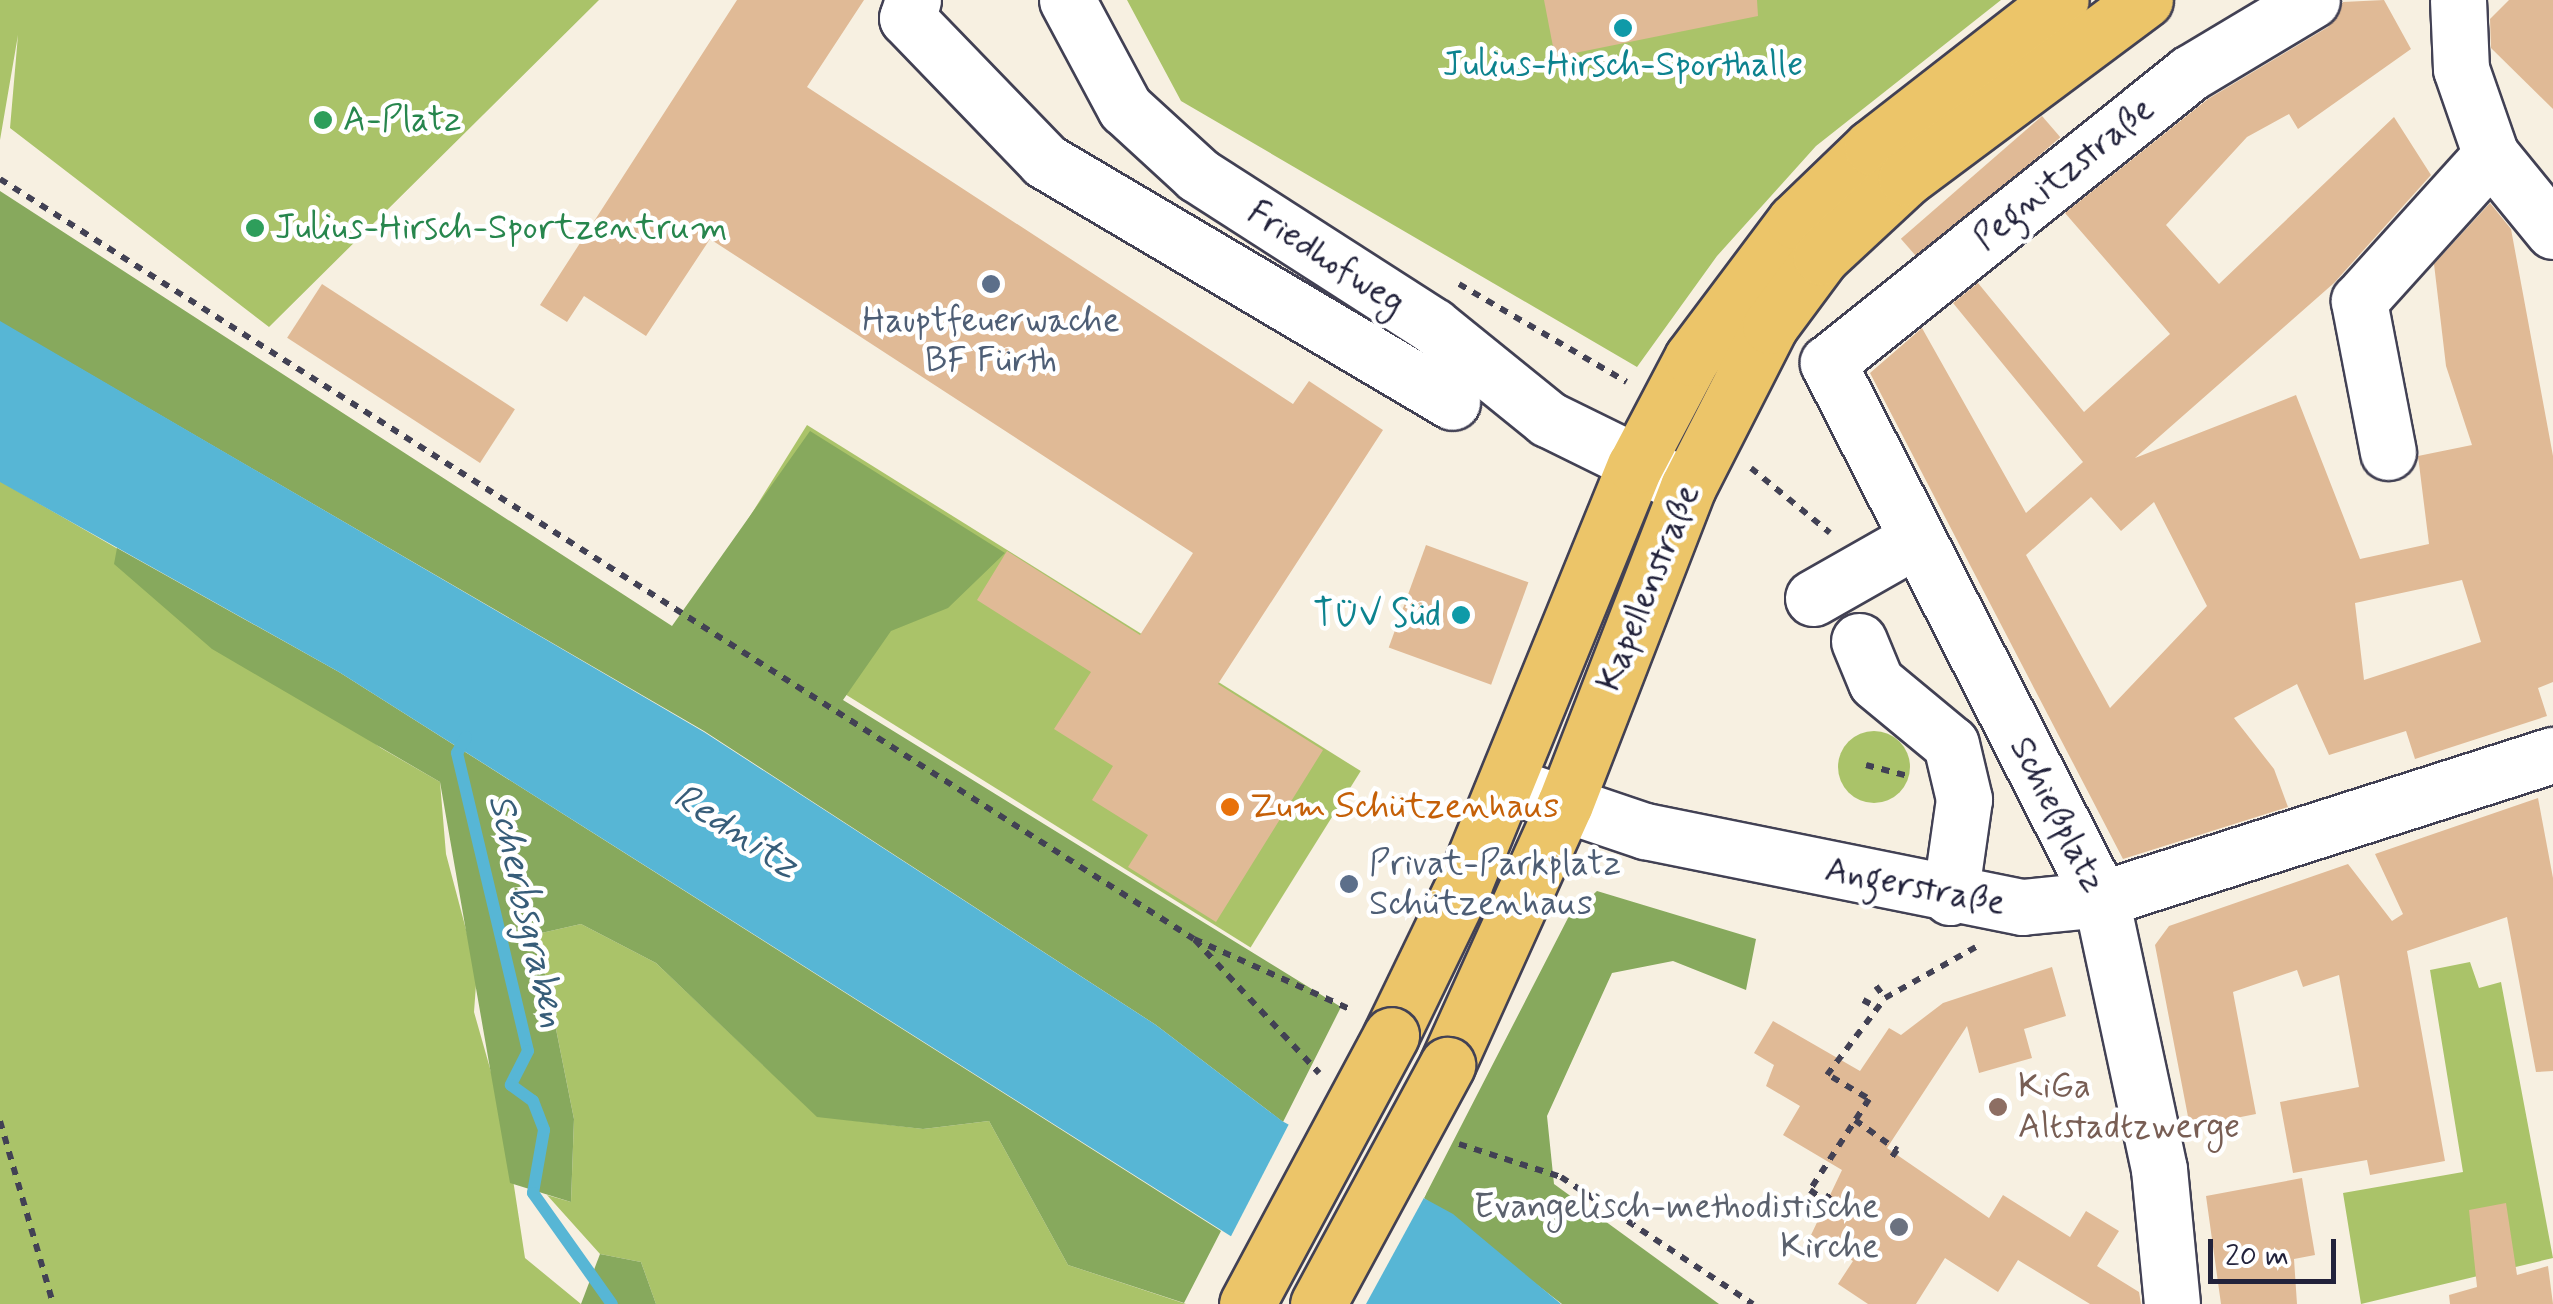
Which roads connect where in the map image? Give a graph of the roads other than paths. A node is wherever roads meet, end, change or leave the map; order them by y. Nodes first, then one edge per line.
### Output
1 (913, 0) edge
2 (1067, 0) edge
3 (2061, 0) edge
4 (2144, 0) edge
5 (2312, 0) edge
6 (2458, 0) edge
7 (2491, 155) junction
8 (1206, 180) junction
9 (2553, 231) edge
10 (1173, 236) junction
11 (1828, 364) joint
12 (1452, 402) dead end
13 (2388, 452) dead end
14 (1634, 466) junction
15 (1688, 487) junction
16 (1917, 539) junction
17 (1813, 598) dead end
18 (1859, 641) dead end
19 (2552, 758) edge
20 (1506, 784) junction
21 (1565, 804) junction
22 (1950, 898) junction
23 (2101, 899) junction
24 (1247, 1304) edge
25 (1318, 1304) edge
26 (2172, 1304) edge

1 - 10 street
2 - 8 street, Friedhofweg
3 - 14 main road, Kapellenstraße
4 - 15 main road, Kapellenstraße
5 - 11 street, Pegnitzstraße
6 - 7 street
7 - 9 street
7 - 13 street
8 - 10 street
8 - 14 street, Friedhofweg
10 - 12 street
11 - 16 street, Schießplatz
14 - 15 street, Friedhofweg
14 - 20 main road, Kapellenstraße
15 - 21 main road, Kapellenstraße
16 - 17 street
16 - 23 street, Schießplatz
18 - 22 street
19 - 23 street, Angerstraße
20 - 21 street, Angerstraße
20 - 24 main road, Kapellenstraße, bridge
21 - 22 street, Angerstraße
21 - 25 main road, Kapellenstraße, bridge
22 - 23 street, Angerstraße
23 - 26 street, Schießplatz

